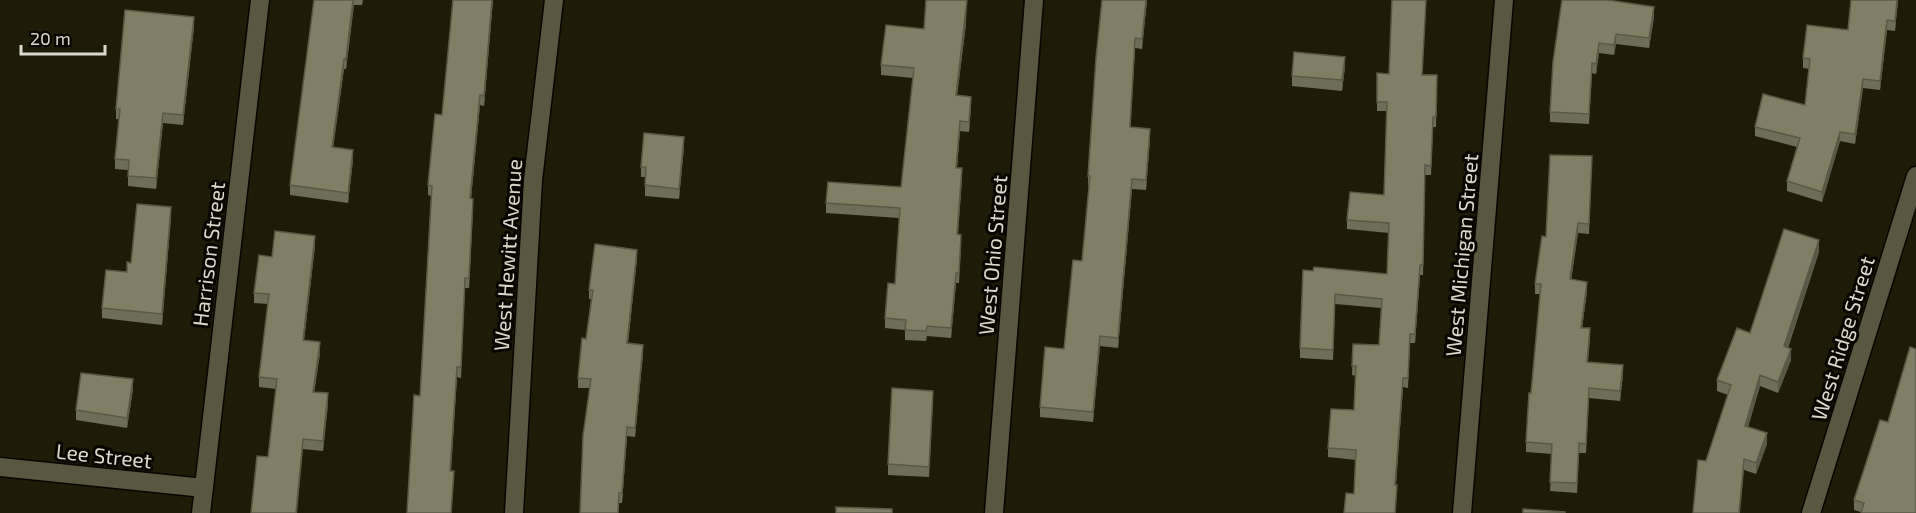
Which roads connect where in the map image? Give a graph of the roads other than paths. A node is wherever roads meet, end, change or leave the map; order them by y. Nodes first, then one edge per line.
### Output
1 (260, 0) edge
2 (554, 0) edge
3 (1034, 0) edge
4 (1504, 0) edge
5 (1916, 176) edge
6 (0, 467) edge
7 (204, 488) junction
8 (201, 513) edge
9 (514, 513) edge
10 (994, 513) edge
11 (1462, 513) edge
12 (1810, 513) edge

1 - 7 street, Harrison Street
2 - 9 street, West Hewitt Avenue
3 - 10 street, West Ohio Street
4 - 11 street, West Michigan Street
5 - 12 street, West Ridge Street
6 - 7 street, Lee Street
7 - 8 street, Harrison Street

